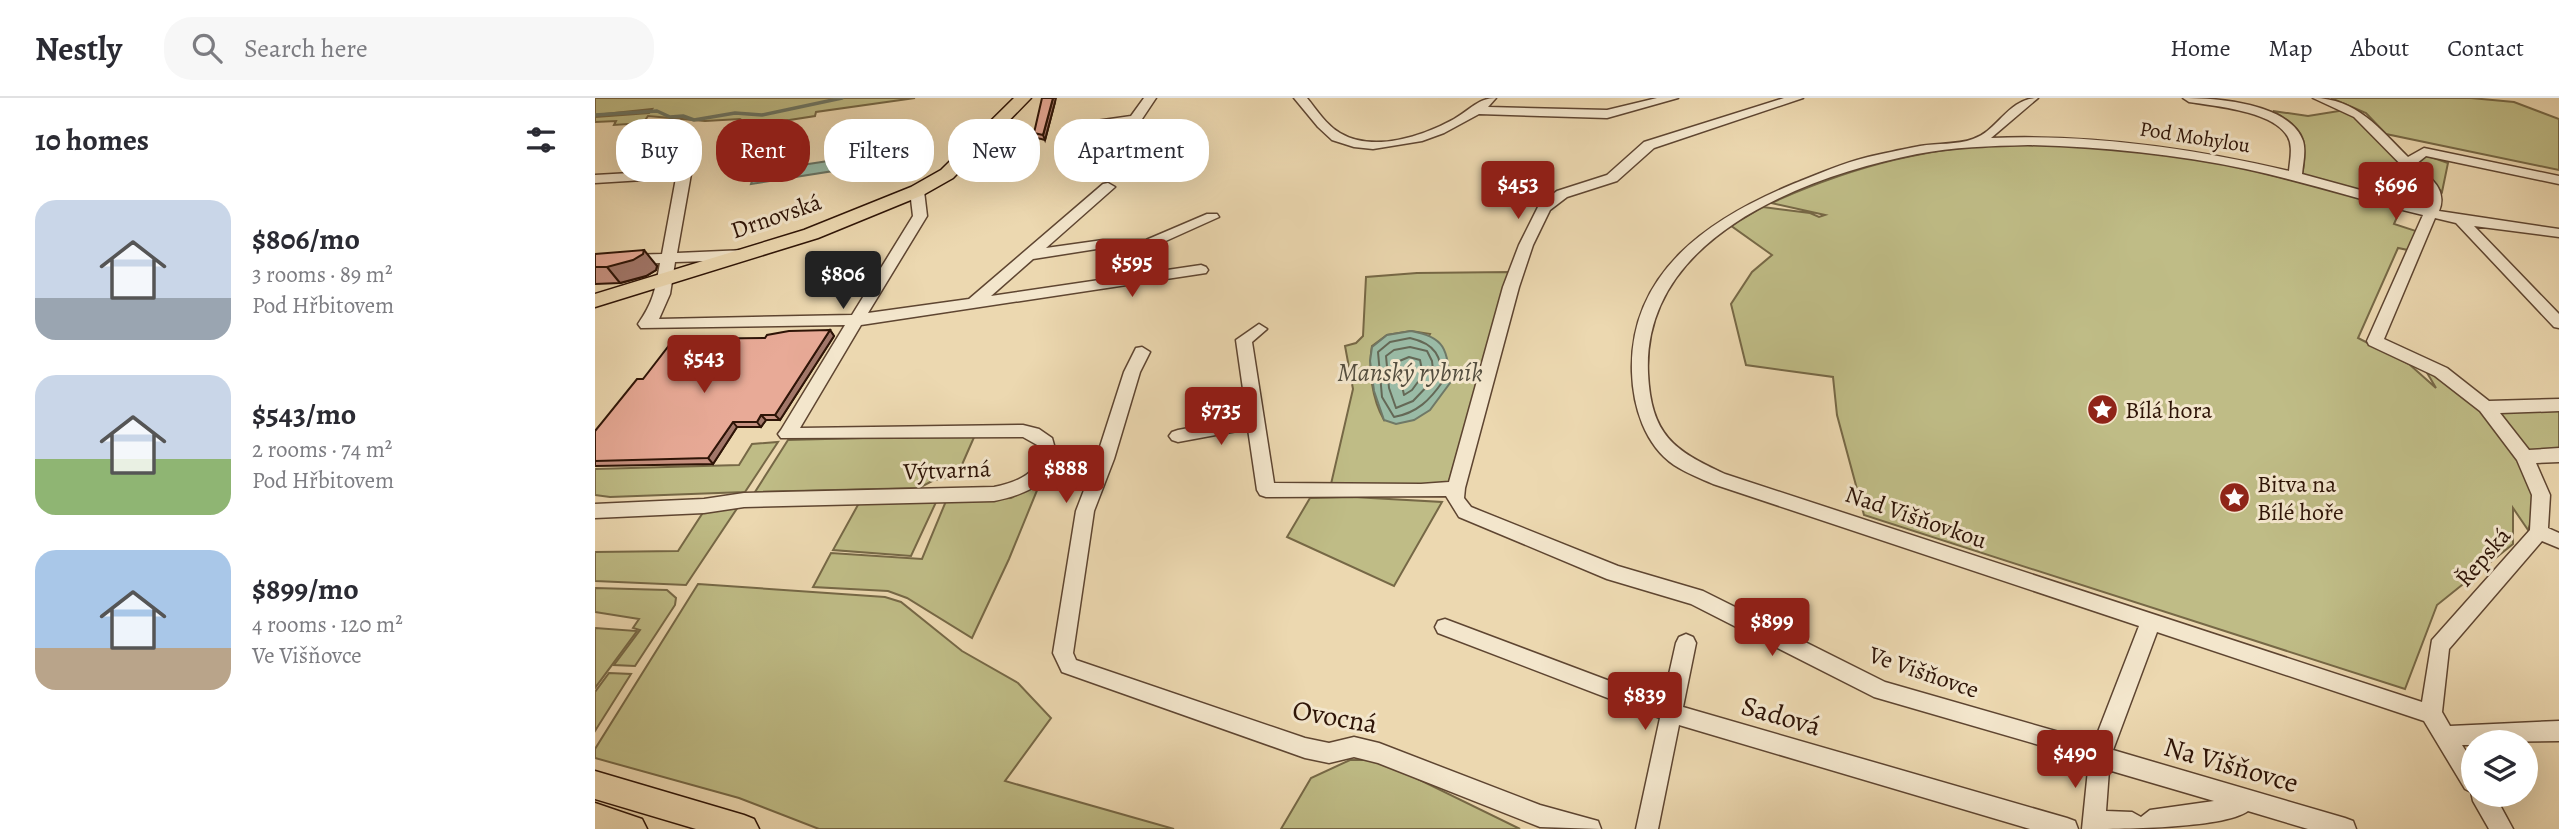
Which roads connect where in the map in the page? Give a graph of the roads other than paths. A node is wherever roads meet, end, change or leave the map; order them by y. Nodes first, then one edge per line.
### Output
1 (1023, 98) edge
2 (1150, 98) edge
3 (1300, 98) edge
4 (1490, 98) edge
5 (1672, 98) edge
6 (1797, 98) edge
7 (2032, 98) edge
8 (2189, 98) edge
9 (2319, 98) edge
10 (1479, 110) junction
11 (1136, 119) edge
12 (1979, 142) junction
13 (2386, 142) junction
14 (2424, 152) junction
15 (2407, 163) junction
16 (2295, 177) junction
17 (595, 179) edge
18 (2559, 180) edge
19 (1108, 187) dead end
20 (916, 191) junction
21 (1748, 209) joint
22 (2430, 213) junction
23 (1212, 217) dead end
24 (2461, 219) junction
25 (2559, 233) edge
26 (1148, 245) junction
27 (748, 254) junction
28 (1168, 254) dead end
29 (1030, 255) junction
30 (668, 258) junction
31 (595, 261) edge
32 (1201, 270) dead end
33 (664, 281) junction
34 (595, 301) edge
35 (971, 305) junction
36 (859, 320) junction
37 (2559, 323) edge
38 (1259, 329) dead end
39 (1142, 352) dead end
40 (2559, 405) edge
41 (2486, 407) junction
42 (1256, 421) junction
43 (1178, 436) dead end
44 (2559, 455) edge
45 (2525, 457) junction
46 (1455, 488) junction
47 (595, 511) edge
48 (2539, 532) junction
49 (2559, 541) edge
50 (2151, 621) junction
51 (1445, 627) dead end
52 (1686, 643) dead end
53 (1671, 713) junction
54 (2431, 714) junction
55 (2559, 731) edge
56 (2444, 736) junction
57 (2100, 755) junction
58 (2461, 763) edge
59 (595, 785) edge
60 (2241, 799) junction
61 (2489, 807) edge
62 (595, 817) edge
63 (2093, 825) edge
64 (632, 829) edge
65 (744, 829) edge
66 (1590, 829) edge
67 (1647, 829) edge
68 (2067, 829) edge
69 (2345, 829) edge
70 (2502, 829) edge

1 - 20 main road, Drnovská
2 - 11 street
3 - 10 street
4 - 10 street
5 - 10 street
6 - 46 street
7 - 12 street
8 - 16 street
9 - 13 street
12 - 16 street, Pod Mohylou
12 - 21 street, Pod Mohylou
13 - 14 street
13 - 15 street
14 - 15 street
14 - 18 street
15 - 22 street
16 - 22 street, Pod Mohylou
17 - 30 street
19 - 29 street
20 - 27 main road, Drnovská
20 - 36 street
21 - 50 street, Nad Višňovkou
22 - 24 street, Pod Mohylou
22 - 41 street, Řepská
23 - 26 street
24 - 25 street, Pod Mohylou
24 - 37 street
26 - 28 street
26 - 29 street
27 - 30 street
27 - 33 main road, Drnovská
29 - 35 street
30 - 31 street
30 - 33 street
32 - 35 street
33 - 34 main road, Drnovská
33 - 36 street
35 - 36 street
36 - 47 street, Výtvarná
38 - 42 street
39 - 66 street, Ovocná
40 - 41 street
41 - 45 street, Řepská
42 - 43 street
42 - 46 street
44 - 45 street
45 - 48 street, Řepská
46 - 57 street, Ve Višňovce
48 - 49 street
48 - 54 street, Řepská
50 - 54 street, Nad Višňovkou
50 - 57 street
51 - 53 street, Sadová
52 - 53 street
53 - 67 street
53 - 68 street, Sadová
54 - 56 street
55 - 56 street
56 - 58 street
57 - 60 street, Na Višňovce
57 - 63 street
59 - 65 main road
60 - 63 street
60 - 69 street, Na Višňovce
61 - 70 street
62 - 64 main road

